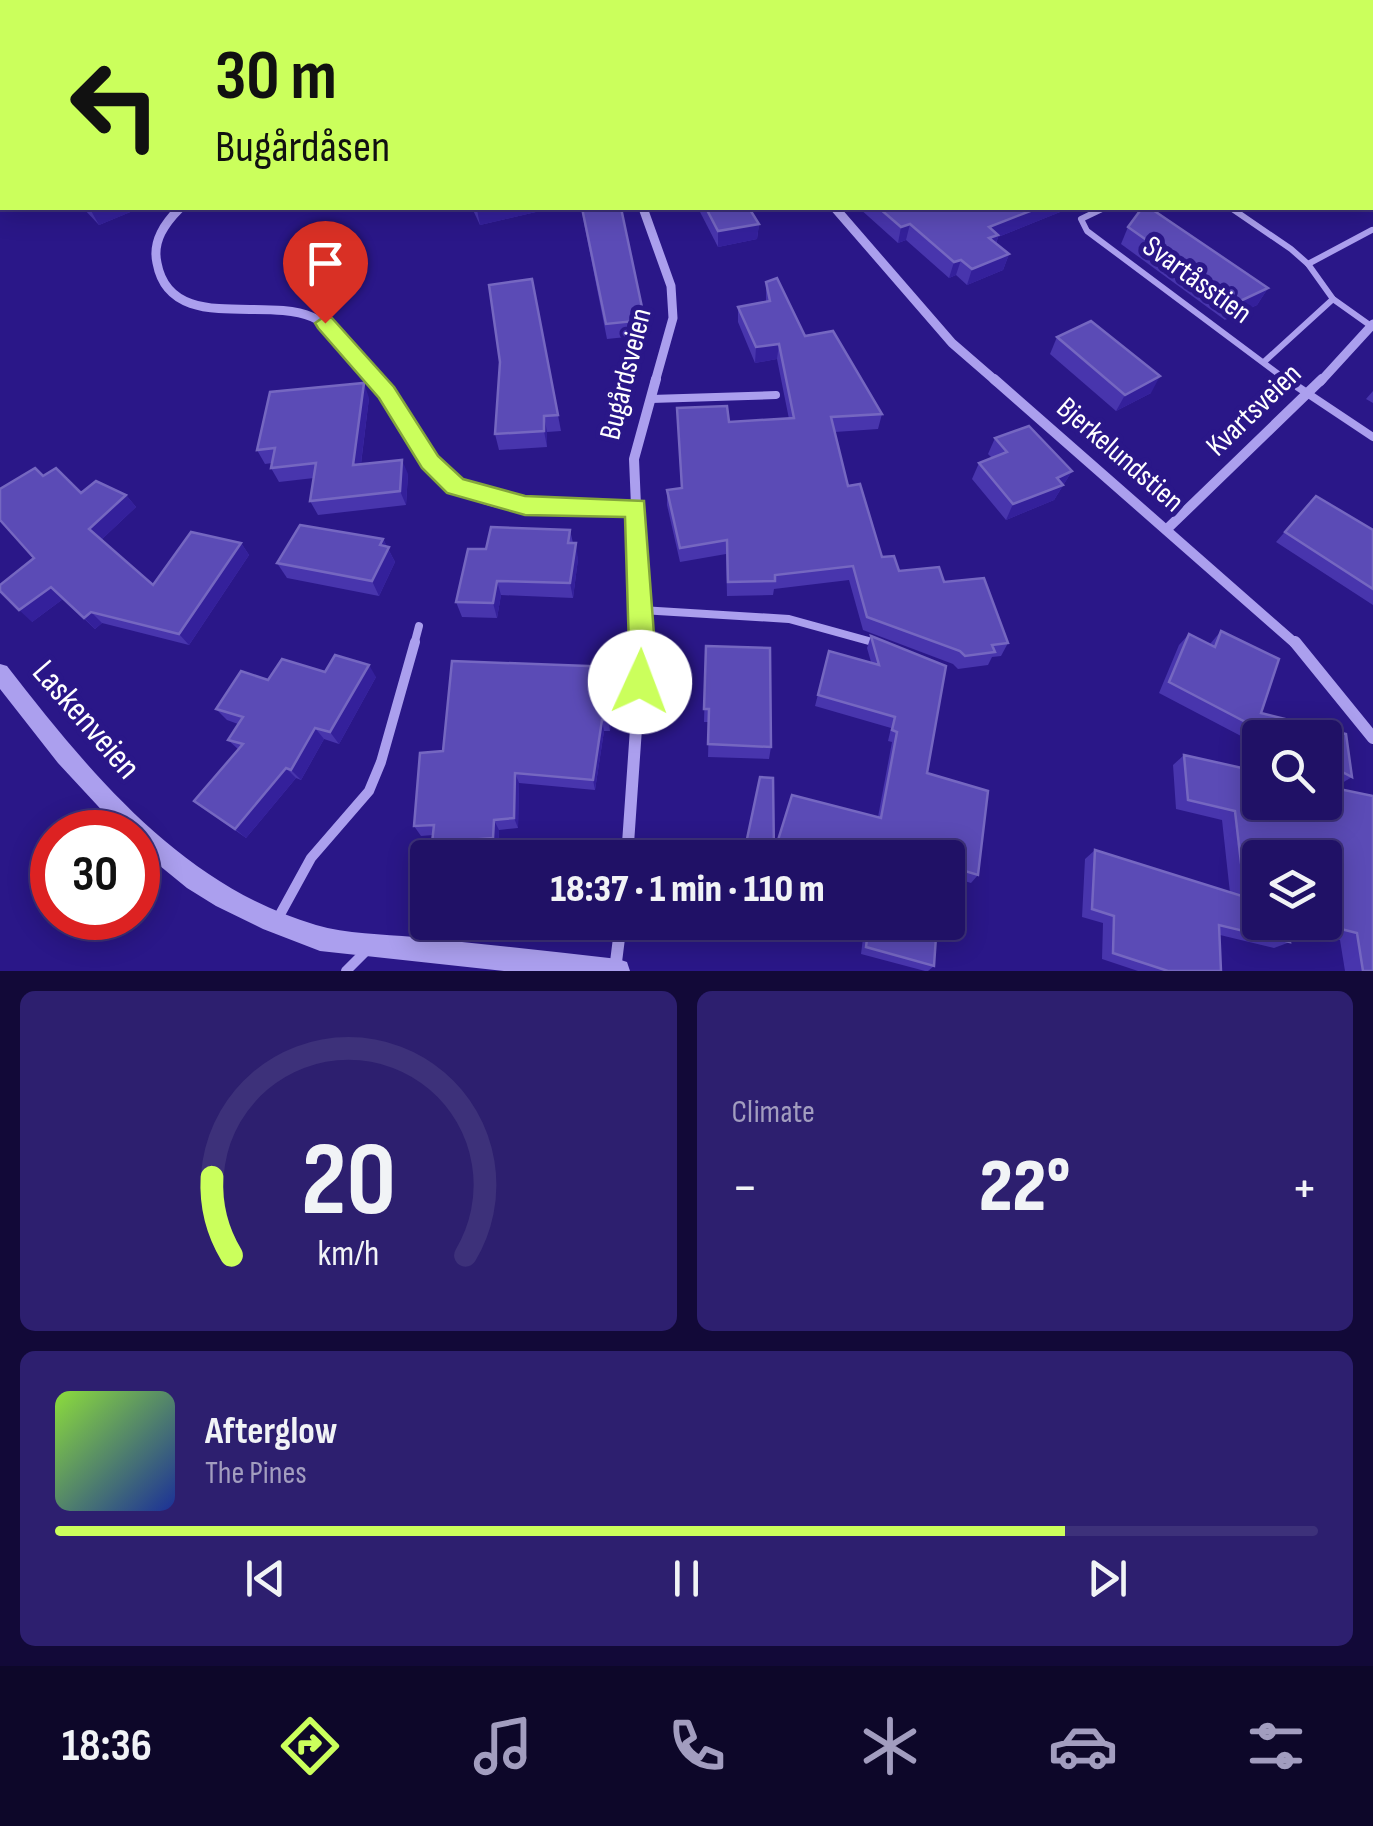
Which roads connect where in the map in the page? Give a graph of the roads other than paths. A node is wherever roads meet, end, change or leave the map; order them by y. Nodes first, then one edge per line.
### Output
1 (178, 210) edge
2 (644, 210) edge
3 (837, 210) edge
4 (1100, 210) edge
5 (1234, 210) edge
6 (1372, 230) edge
7 (1308, 264) junction
8 (1333, 299) junction
9 (1372, 326) edge
10 (1266, 361) junction
11 (776, 395) dead end
12 (1306, 397) junction
13 (651, 400) junction
14 (1373, 437) edge
15 (636, 508) junction
16 (1167, 529) junction
17 (641, 610) junction
18 (419, 626) dead end
19 (884, 646) edge
20 (0, 673) edge
21 (1373, 738) edge
22 (628, 840) edge
23 (275, 924) junction
24 (619, 940) edge
25 (374, 943) junction
26 (346, 971) edge
27 (616, 971) edge

1 - 15 street
2 - 13 street, Bugårdsveien
3 - 16 street, Bjerkelundstien
4 - 10 lane, Svartåsstien
5 - 7 lane
6 - 7 lane
7 - 8 lane
8 - 9 lane
8 - 10 lane
9 - 12 street, Kvartsveien
10 - 12 lane, Svartåsstien
11 - 13 lane
12 - 14 lane, Svartåsstien
12 - 16 street, Kvartsveien
13 - 15 street, Bugårdsveien
15 - 17 street, Bugårdsveien
16 - 21 street, Bjerkelundstien
17 - 19 lane
17 - 22 street, Bugårdsveien
18 - 23 lane
20 - 23 street, Laskenveien
23 - 25 street, Laskenveien
24 - 27 street
25 - 26 lane
25 - 27 street, Laskenveien

